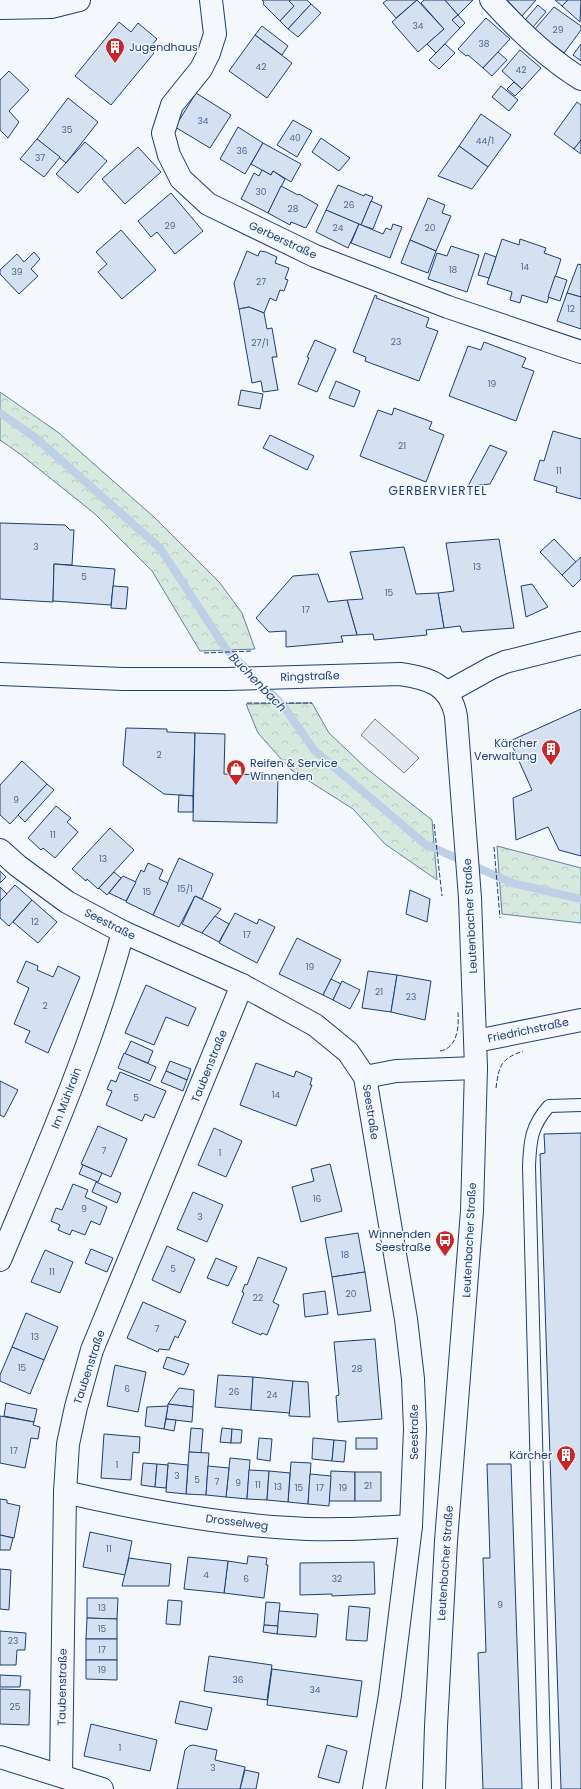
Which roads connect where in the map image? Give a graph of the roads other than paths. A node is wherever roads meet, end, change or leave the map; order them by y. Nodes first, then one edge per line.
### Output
1 (79, 0) edge
2 (211, 0) edge
3 (491, 0) edge
4 (0, 8) edge
5 (581, 79) edge
6 (581, 352) edge
7 (581, 643) edge
8 (0, 674) edge
9 (446, 693) junction
10 (0, 850) edge
11 (123, 932) junction
12 (242, 985) junction
13 (581, 1020) edge
14 (476, 1041) junction
15 (476, 1068) junction
16 (365, 1077) junction
17 (581, 1105) edge
18 (0, 1260) edge
19 (65, 1492) junction
20 (411, 1526) junction
21 (0, 1756) edge
22 (60, 1775) junction
23 (102, 1789) edge
24 (374, 1789) edge
25 (434, 1789) edge
26 (545, 1789) edge

1 - 4 street
2 - 6 street, Gerberstraße
3 - 5 street
7 - 9 street
8 - 9 street, Ringstraße
9 - 14 street, Leutenbacher Straße
10 - 11 street, Seestraße
11 - 12 street, Seestraße
11 - 18 street, Im Mühlrain
12 - 16 street, Seestraße
12 - 19 street, Taubenstraße
13 - 14 street, Friedrichstraße
14 - 15 street, Leutenbacher Straße
15 - 16 street, Seestraße
15 - 25 street, Leutenbacher Straße
16 - 20 street, Seestraße
17 - 26 lane
19 - 20 street, Drosselweg
19 - 22 street, Taubenstraße
20 - 24 street, Seestraße
21 - 22 street
22 - 23 street

